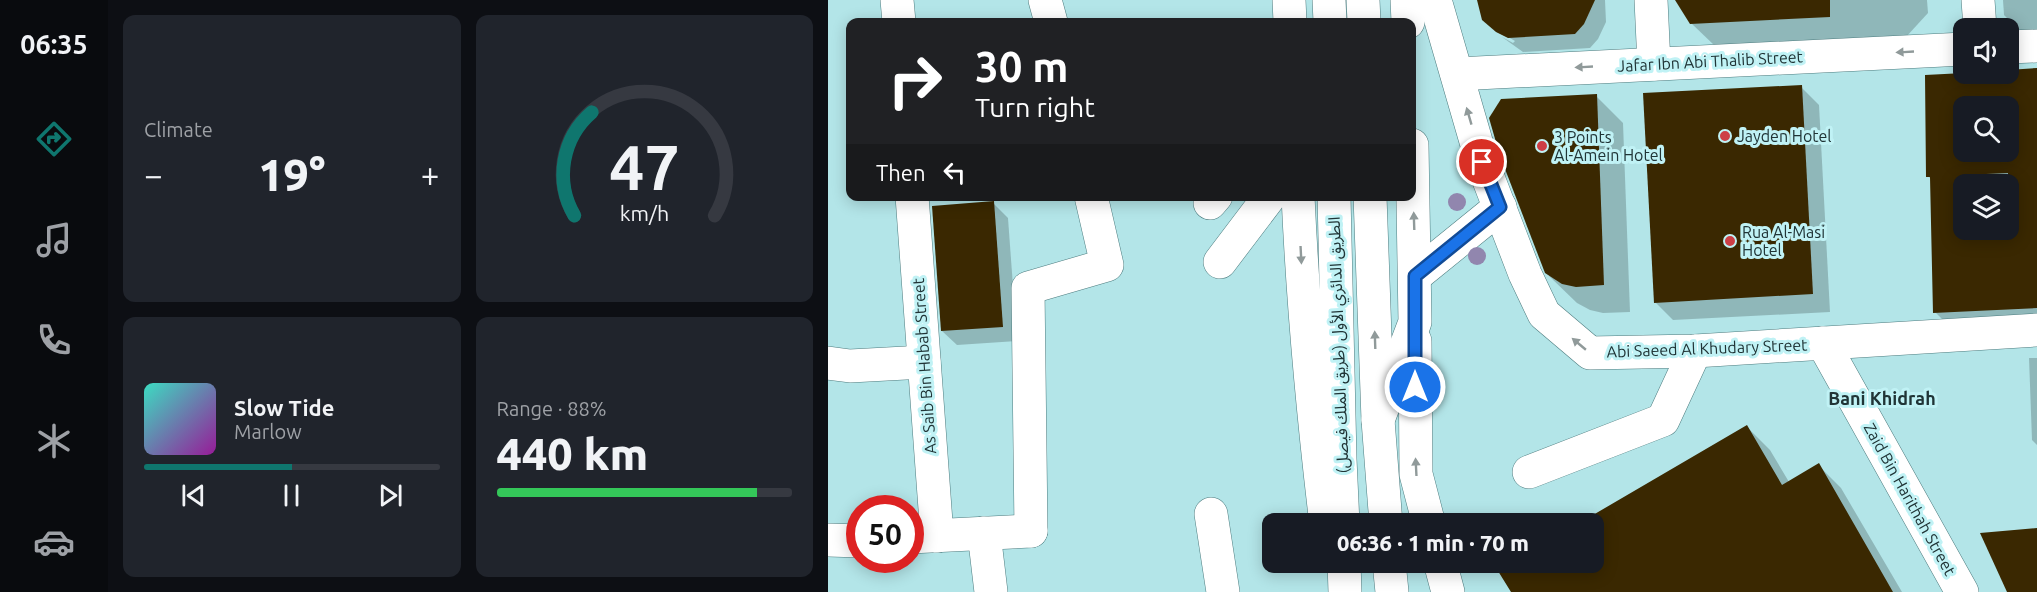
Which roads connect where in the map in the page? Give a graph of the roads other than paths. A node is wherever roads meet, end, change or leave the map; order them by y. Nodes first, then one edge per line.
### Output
1 (897, 0) edge
2 (1045, 0) edge
3 (1289, 0) edge
4 (1329, 0) edge
5 (1363, 0) edge
6 (1407, 0) edge
7 (1435, 0) edge
8 (1651, 0) edge
9 (1978, 0) edge
10 (899, 18) edge
11 (1050, 18) edge
12 (1290, 18) edge
13 (1330, 18) edge
14 (1364, 18) edge
15 (1408, 18) edge
16 (1979, 18) edge
17 (2037, 46) edge
18 (2019, 47) edge
19 (1953, 50) edge
20 (1654, 64) junction
21 (1456, 74) junction
22 (912, 201) edge
23 (1092, 201) edge
24 (1239, 201) edge
25 (1260, 201) edge
26 (1298, 201) edge
27 (1334, 201) edge
28 (1370, 201) edge
29 (1413, 201) edge
30 (1500, 207) junction
31 (1216, 223) edge
32 (1415, 276) junction
33 (1414, 322) junction
34 (2037, 330) edge
35 (1823, 343) junction
36 (1695, 351) junction
37 (924, 362) junction
38 (828, 363) edge
39 (1377, 420) junction
40 (1529, 472) dead end
41 (924, 495) edge
42 (1343, 508) edge
43 (1325, 513) edge
44 (1385, 513) edge
45 (1426, 513) edge
46 (1211, 514) dead end
47 (984, 533) junction
48 (924, 536) edge
49 (828, 540) edge
50 (846, 541) edge
51 (1331, 573) edge
52 (1344, 573) edge
53 (1390, 573) edge
54 (1443, 573) edge
55 (991, 592) edge
56 (1223, 592) edge
57 (1334, 592) edge
58 (1345, 592) edge
59 (1392, 592) edge
60 (1448, 592) edge
61 (1962, 592) edge

1 - 10 main road
2 - 11 main road
3 - 12 main road
4 - 13 main road
5 - 14 main road
6 - 15 main road
7 - 21 main road, Abi Saeed Al Khudary Street
8 - 20 main road
9 - 16 main road
17 - 18 main road
19 -> 20 main road, Jafar Ibn Abi Thalib Street
20 -> 21 main road, Jafar Ibn Abi Thalib Street
30 -> 21 main road, Abi Saeed Al Khudary Street
22 - 37 main road, As Saib Bin Habab Street
23 - 47 main road
24 - 31 main road
25 - 31 main road
26 -> 43 main road
27 - 42 main road, الطريق الدائري الأول (طريق الملك فيصل)
39 -> 28 main road
32 -> 29 main road
30 - 32 main road
36 -> 30 main road, Abi Saeed Al Khudary Street
32 - 33 main road
33 - 39 main road
45 -> 33 main road
34 - 35 main road, Abi Saeed Al Khudary Street
35 - 36 main road, Abi Saeed Al Khudary Street
35 - 61 main road, Zaid Bin Harithah Street
36 - 40 main road
37 - 38 main road
37 - 41 main road, As Saib Bin Habab Street
39 - 44 main road
46 - 56 main road
47 - 48 main road
47 - 55 main road
49 - 50 main road
51 - 57 main road
52 - 58 main road
53 - 59 main road
54 - 60 main road

